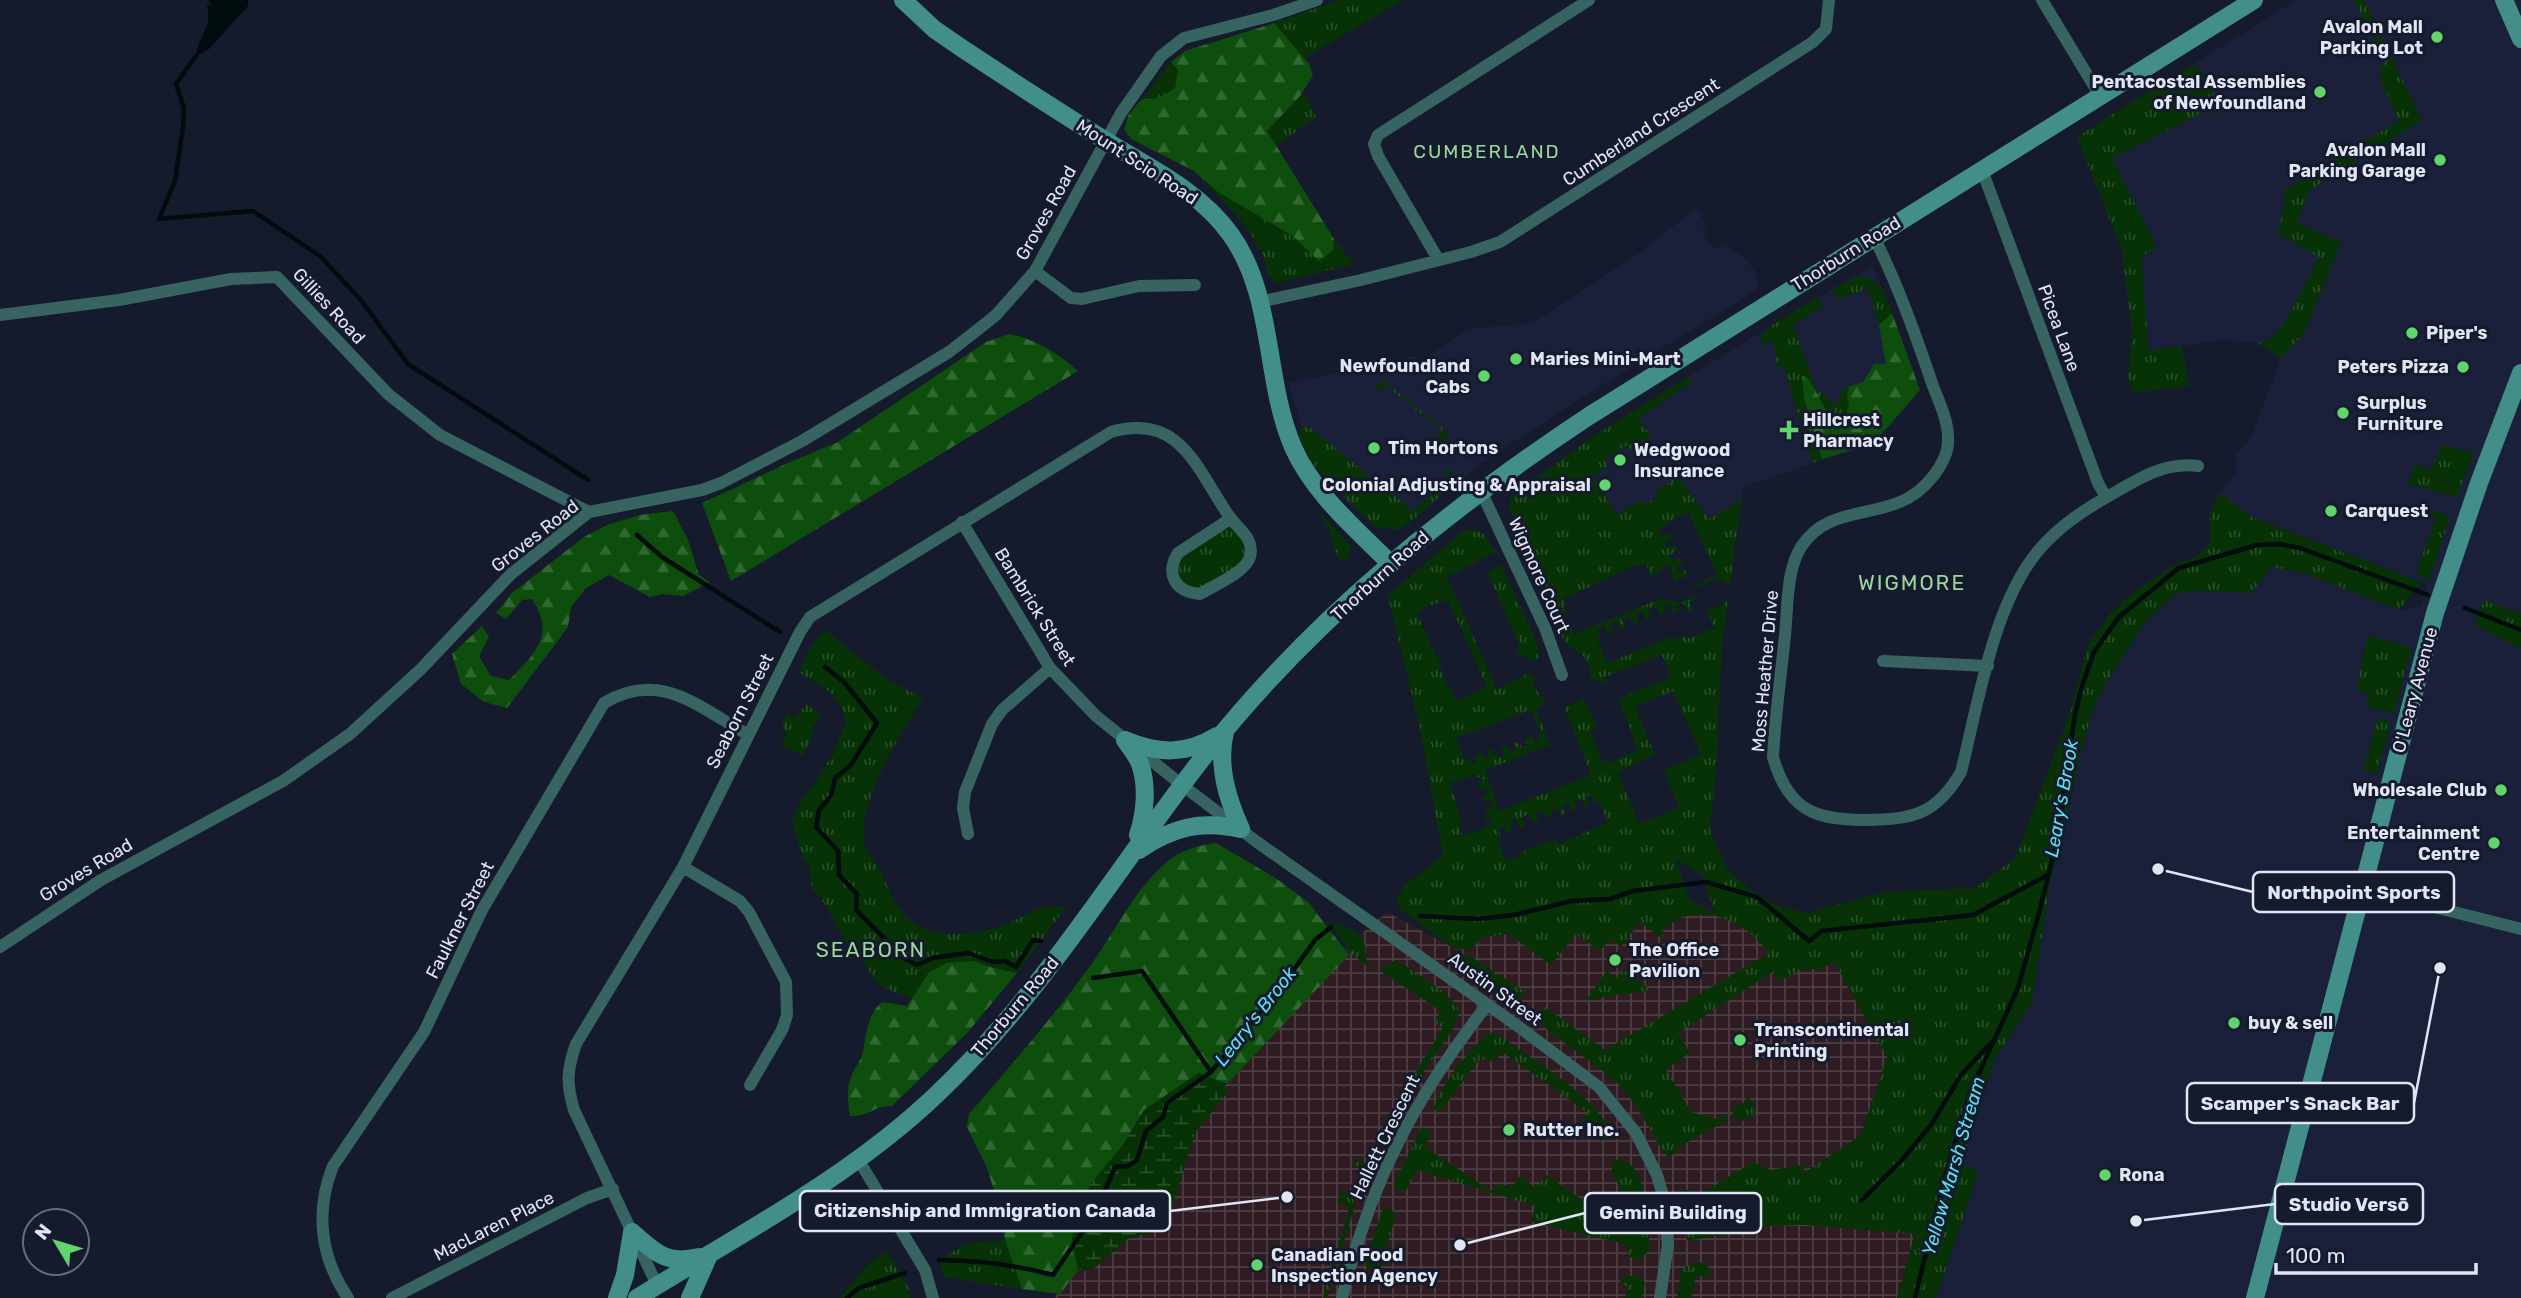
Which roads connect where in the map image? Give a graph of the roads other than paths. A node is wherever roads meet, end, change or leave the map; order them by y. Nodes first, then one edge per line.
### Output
1 (903, 0) edge
2 (1317, 0) edge
3 (1589, 0) edge
4 (1829, 0) edge
5 (2042, 0) edge
6 (2254, 0) edge
7 (2504, 0) edge
8 (2521, 39) edge
9 (2100, 96) junction
10 (1106, 141) junction
11 (1982, 170) junction
12 (1874, 237) junction
13 (1438, 259) junction
14 (1035, 271) junction
15 (1195, 285) dead end
16 (1259, 302) junction
17 (0, 315) edge
18 (2521, 373) edge
19 (2198, 466) dead end
20 (1482, 491) junction
21 (2106, 498) junction
22 (589, 512) junction
23 (1230, 519) junction
24 (962, 523) junction
25 (1391, 564) junction
26 (1883, 662) dead end
27 (1988, 666) junction
28 (1050, 668) junction
29 (1562, 675) dead end
30 (1226, 730) junction
31 (747, 734) junction
32 (1125, 740) junction
33 (1182, 785) junction
34 (1241, 829) junction
35 (968, 834) dead end
36 (1131, 855) junction
37 (683, 867) junction
38 (2363, 888) junction
39 (2521, 929) edge
40 (0, 947) edge
41 (1488, 1004) junction
42 (750, 1085) dead end
43 (858, 1159) junction
44 (613, 1189) junction
45 (632, 1232) junction
46 (709, 1255) junction
47 (660, 1292) edge
48 (348, 1298) edge
49 (392, 1298) edge
50 (617, 1298) edge
51 (636, 1298) edge
52 (690, 1298) edge
53 (933, 1298) edge
54 (1342, 1298) edge
55 (1660, 1298) edge
56 (2255, 1298) edge

1 - 10 main road, Mount Scio Road
2 - 10 street, Groves Road
3 - 13 street
4 - 13 street, Cumberland Crescent
5 - 9 street
6 - 9 main road, Thorburn Road
7 - 8 main road
9 - 11 main road, Thorburn Road
10 - 14 street, Groves Road
10 - 16 main road, Mount Scio Road
11 - 12 main road, Thorburn Road
11 - 21 street, Picea Lane
12 - 20 main road, Thorburn Road
12 - 27 street, Moss Heather Drive
13 - 16 street, Cumberland Crescent
14 - 15 street
14 - 22 street, Groves Road
16 - 25 main road, Mount Scio Road
17 - 22 street, Gillies Road
18 - 38 main road, O'Leary Avenue
19 - 21 street, Moss Heather Drive
20 - 25 main road, Thorburn Road
20 - 29 street, Wigmore Court
21 - 27 street, Moss Heather Drive
22 - 40 street, Groves Road
23 - 23 street, Seaborn Street
23 - 24 street, Seaborn Street
24 - 28 street, Bambrick Street
24 - 31 street, Seaborn Street
25 - 30 main road, Thorburn Road
26 - 27 street
28 - 32 street, Bambrick Street
28 - 35 street
30 - 32 main road
30 - 33 main road, Thorburn Road
30 - 34 main road
31 - 37 street, Seaborn Street
31 - 48 street, Faulkner Street
32 - 33 street, Bambrick Street
32 - 36 main road
33 - 34 street, Austin Street
33 - 36 main road, Thorburn Road
34 - 36 main road
34 - 41 street, Austin Street
36 - 43 main road, Thorburn Road
37 - 42 street
37 - 44 street, Seaborn Street
38 - 39 street
38 - 56 main road, O'Leary Avenue
41 - 54 street, Hallett Crescent
41 - 55 street, Austin Street
43 - 46 main road, Thorburn Road
43 - 53 street
44 - 45 street, Seaborn Street
44 - 49 street, MacLaren Place
45 - 46 main road
45 - 47 street, Seaborn Street
45 - 50 main road
46 - 47 main road, Thorburn Road
46 - 52 main road
47 - 51 main road, Thorburn Road

